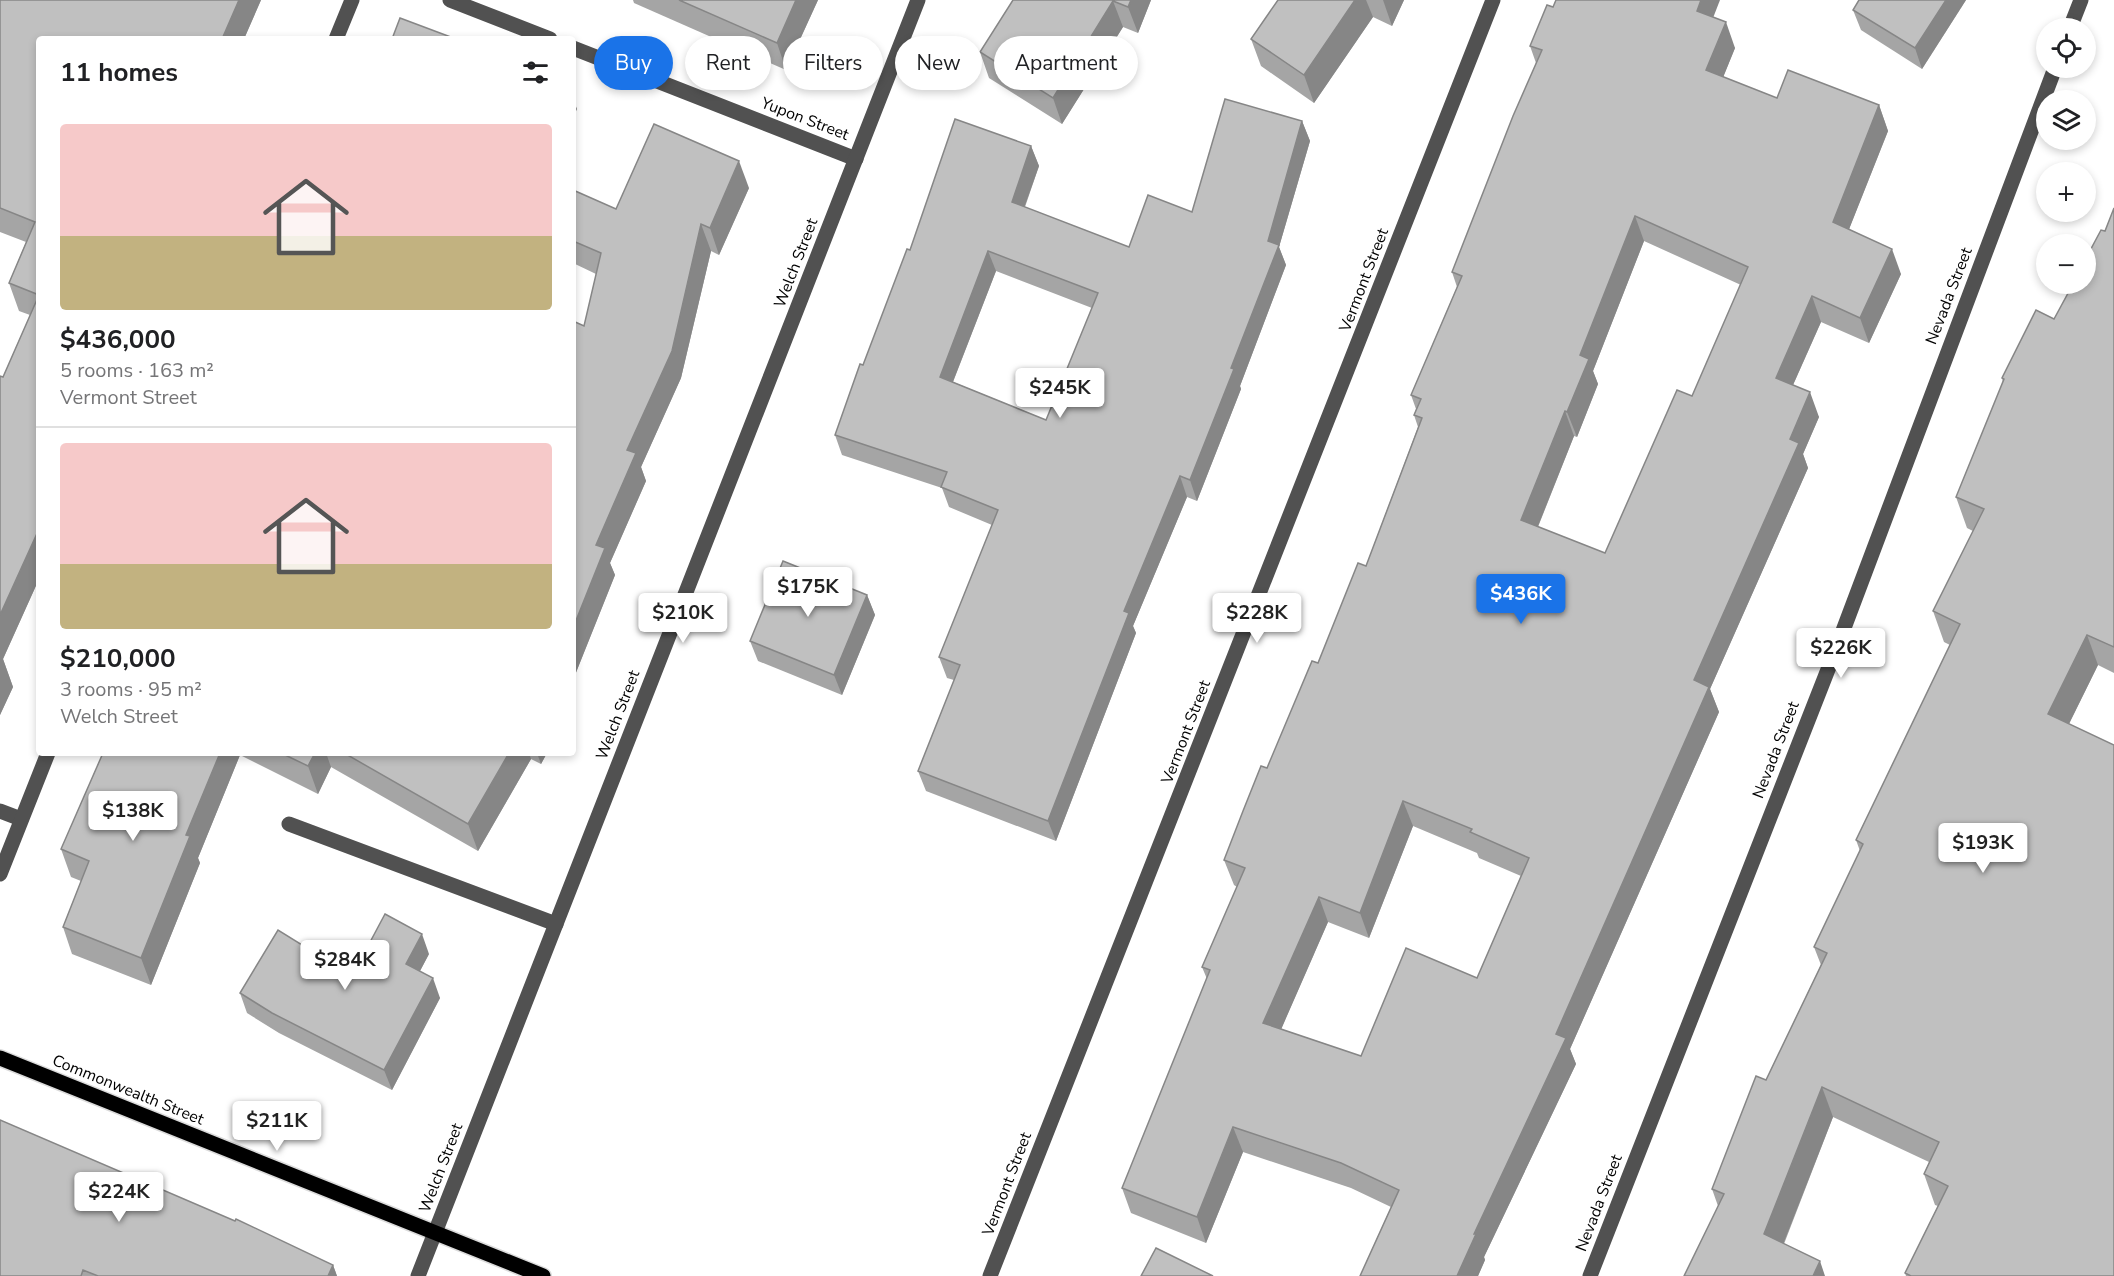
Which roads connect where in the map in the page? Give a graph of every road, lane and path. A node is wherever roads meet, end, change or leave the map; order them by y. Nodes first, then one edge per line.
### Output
1 (352, 0) edge
2 (450, 0) edge
3 (918, 0) edge
4 (1493, 0) edge
5 (2081, 0) edge
6 (2074, 18) edge
7 (337, 36) edge
8 (542, 36) edge
9 (576, 49) edge
10 (2051, 78) edge
11 (856, 159) junction
12 (47, 756) edge
13 (0, 811) edge
14 (21, 819) junction
15 (289, 825) dead end
16 (0, 874) edge
17 (556, 924) junction
18 (0, 1059) edge
19 (435, 1233) junction
20 (418, 1276) edge
21 (543, 1276) edge
22 (990, 1276) edge
23 (1590, 1276) edge

1 - 7 street
2 - 8 street
3 - 11 street, Welch Street
4 - 22 street, Vermont Street
5 - 6 street
9 - 11 street, Yupon Street
10 - 23 street, Nevada Street
11 - 17 street, Welch Street
12 - 14 street
13 - 14 street
14 - 16 street
15 - 17 street
17 - 19 street, Welch Street
18 - 19 main road, Commonwealth Street
19 - 20 street, Welch Street
19 - 21 main road, Commonwealth Street

